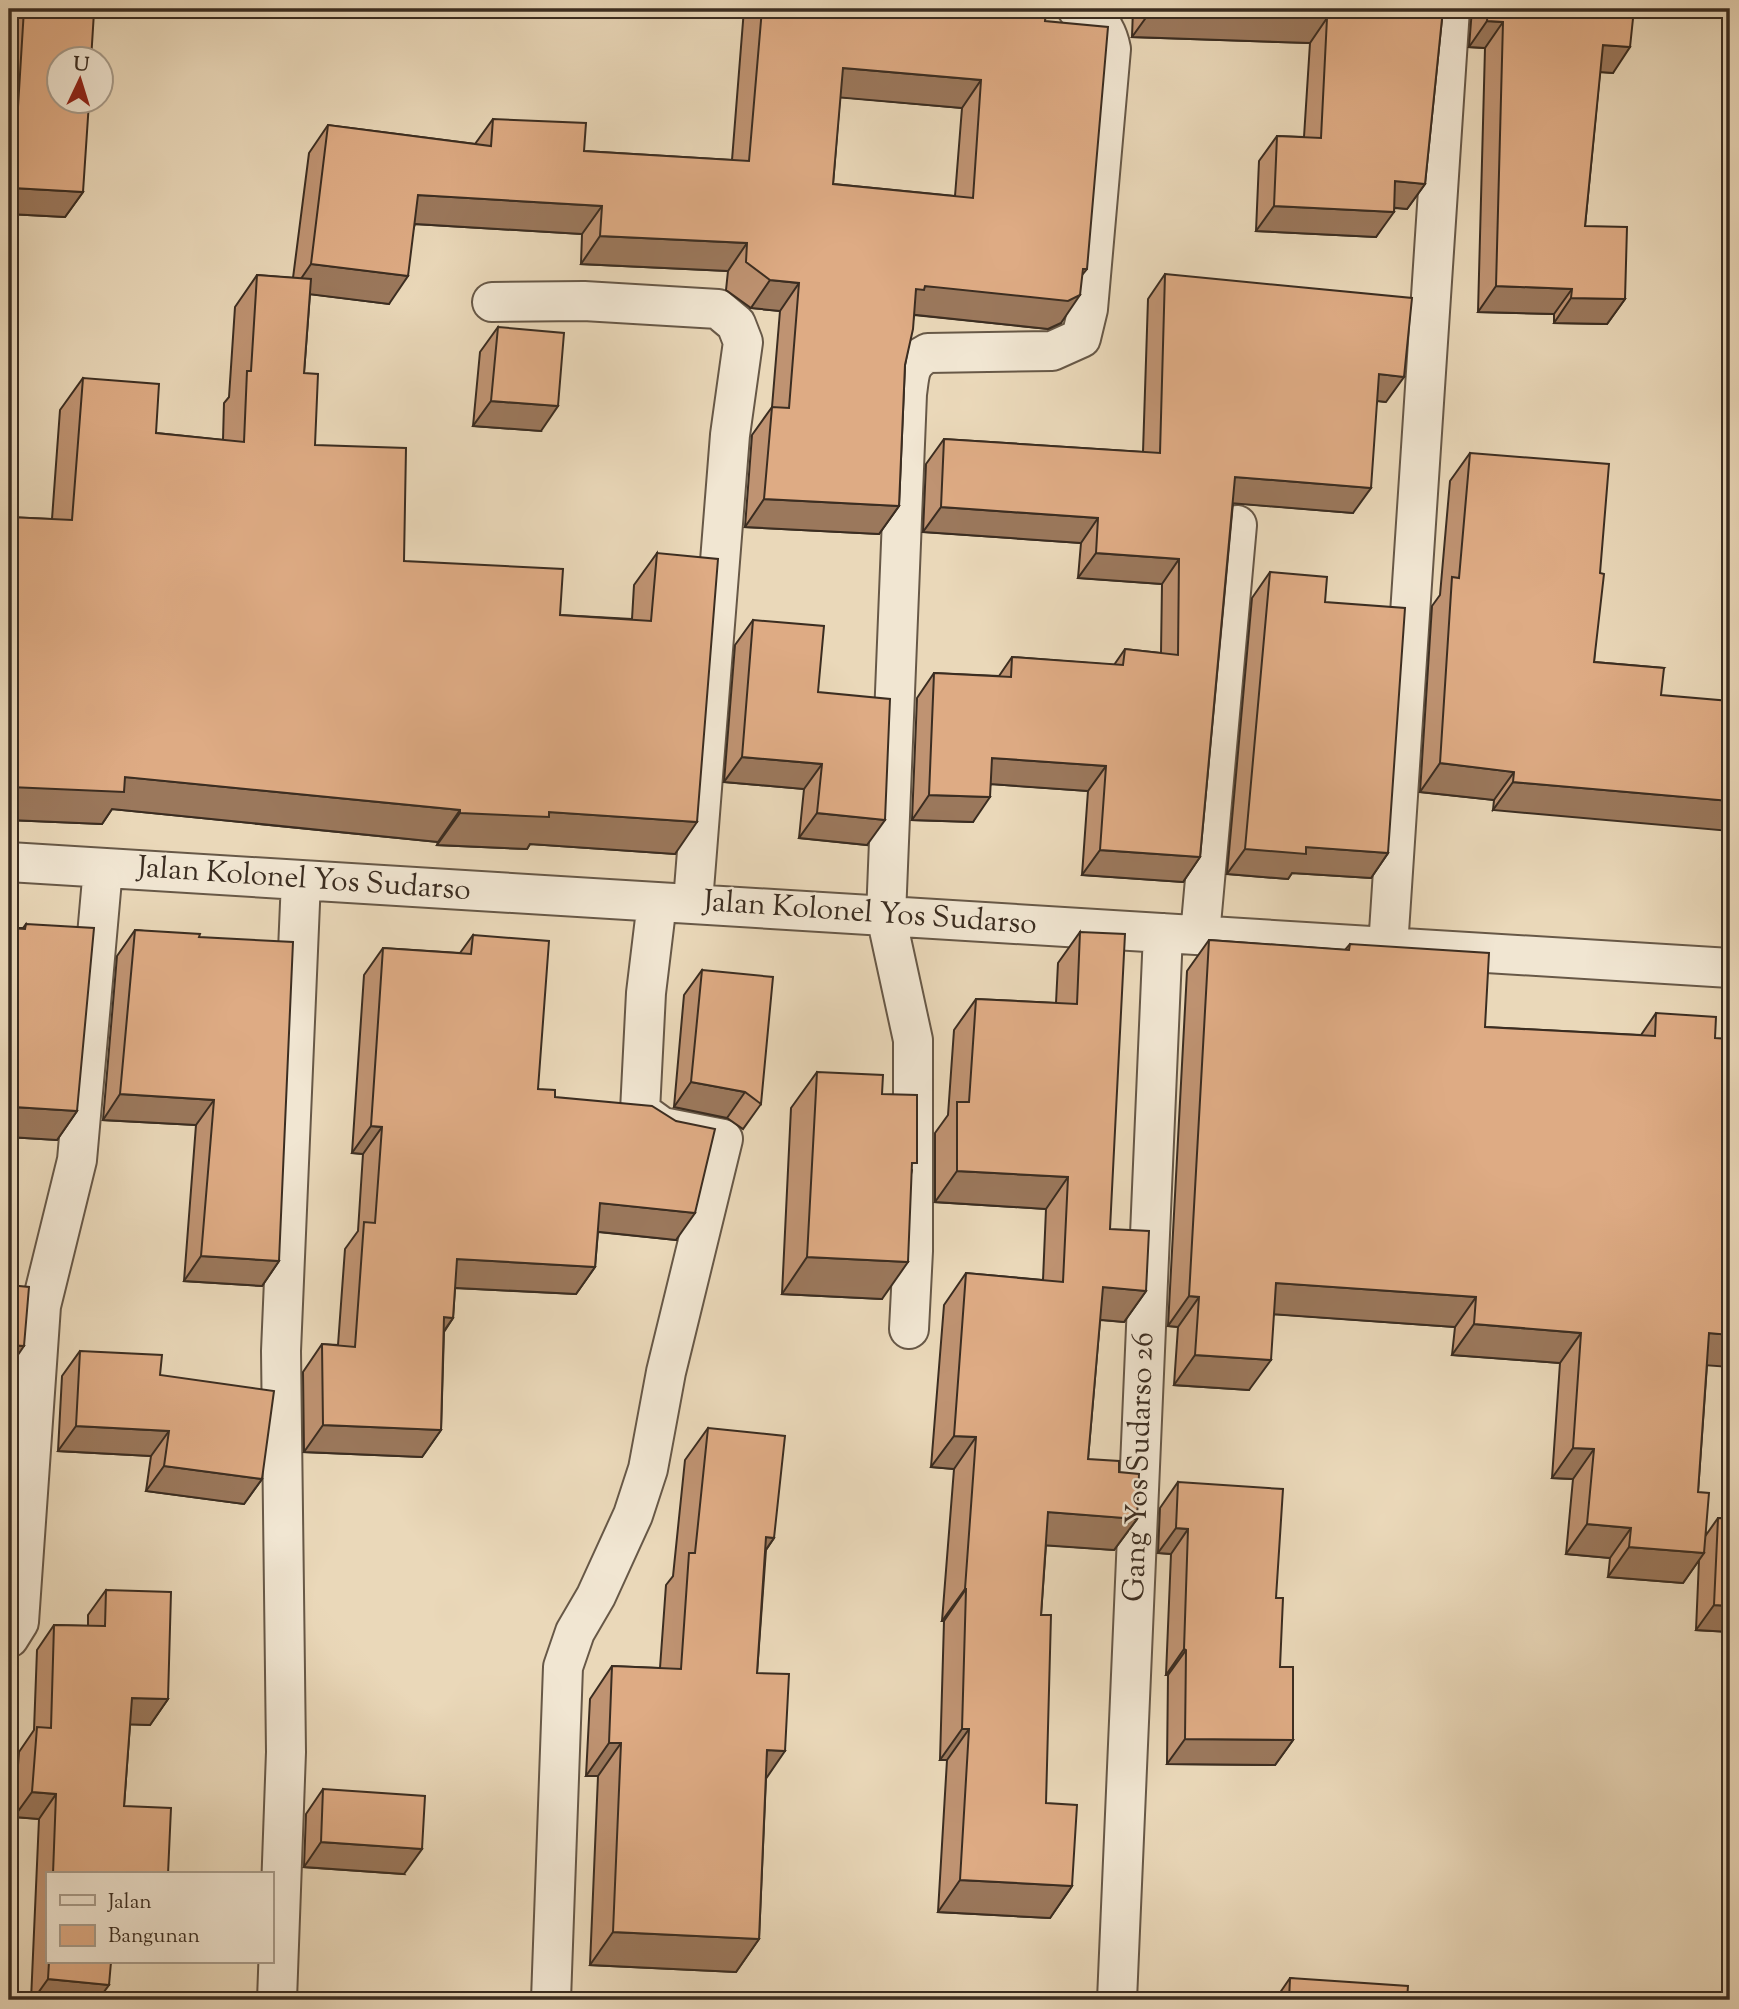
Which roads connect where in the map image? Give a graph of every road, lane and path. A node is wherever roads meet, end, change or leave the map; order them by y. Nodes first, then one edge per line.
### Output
1 (1077, 9) edge
2 (1450, 9) edge
3 (492, 302) dead end
4 (1237, 525) dead end
5 (9, 862) edge
6 (103, 868) junction
7 (301, 880) junction
8 (675, 902) junction
9 (886, 916) junction
10 (1163, 933) junction
11 (1200, 935) junction
12 (1388, 947) junction
13 (1730, 968) edge
14 (909, 1329) dead end
15 (9, 1638) edge
16 (277, 2000) edge
17 (551, 2000) edge
18 (1117, 2000) edge

1 - 9 street
2 - 12 street
3 - 8 street
4 - 11 street
5 - 6 street, Jalan Kolonel Yos Sudarso
6 - 7 street, Jalan Kolonel Yos Sudarso
6 - 15 street
7 - 8 street, Jalan Kolonel Yos Sudarso
7 - 16 street
8 - 9 street, Jalan Kolonel Yos Sudarso
8 - 17 street
9 - 10 street, Jalan Kolonel Yos Sudarso
9 - 14 street
10 - 11 street, Jalan Kolonel Yos Sudarso
10 - 18 street, Gang Yos Sudarso 26
11 - 12 street, Jalan Kolonel Yos Sudarso
12 - 13 street, Jalan Kolonel Yos Sudarso

